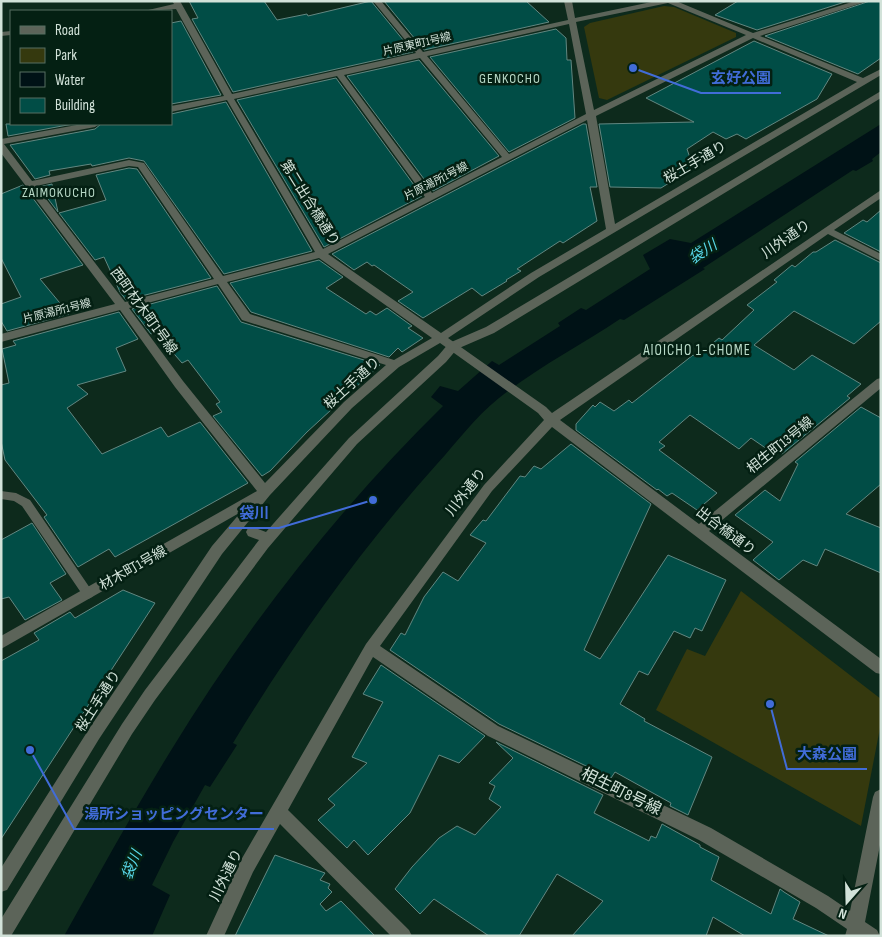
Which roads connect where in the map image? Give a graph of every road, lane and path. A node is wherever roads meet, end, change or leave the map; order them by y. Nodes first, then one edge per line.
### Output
1 (377, 1) edge
2 (568, 1) edge
3 (669, 1) edge
4 (864, 1) edge
5 (179, 3) edge
6 (152, 10) edge
7 (572, 21) junction
8 (751, 36) junction
9 (423, 55) junction
10 (881, 71) edge
11 (339, 74) junction
12 (863, 81) junction
13 (881, 94) edge
14 (229, 97) junction
15 (172, 109) edge
16 (591, 115) junction
17 (89, 125) edge
18 (1, 142) edge
19 (1, 146) edge
20 (508, 159) junction
21 (30, 184) junction
22 (881, 193) edge
23 (431, 198) junction
24 (612, 228) junction
25 (827, 230) junction
26 (321, 254) junction
27 (881, 258) edge
28 (221, 281) junction
29 (123, 307) junction
30 (1, 338) edge
31 (440, 338) junction
32 (453, 346) junction
33 (395, 364) junction
34 (881, 382) edge
35 (552, 420) junction
36 (265, 492) junction
37 (1, 495) edge
38 (253, 532) dead end
39 (699, 532) junction
40 (268, 538) junction
41 (88, 594) junction
42 (1, 643) edge
43 (371, 648) junction
44 (881, 668) edge
45 (881, 797) edge
46 (278, 811) junction
47 (1, 884) edge
48 (855, 930) edge
49 (1, 936) edge
50 (216, 936) edge
51 (402, 936) edge
52 (871, 936) edge

1 - 9 street
2 - 7 street
3 - 7 street, 片原東町1号線
3 - 8 street
4 - 8 street, 片原湯所1号線
5 - 6 street
5 - 14 street, 第二出合橋通り
7 - 9 street, 片原東町1号線
7 - 16 street
8 - 12 street
8 - 16 street, 片原湯所1号線
9 - 11 street, 片原東町1号線
9 - 20 street
10 - 12 street, 桜土手通り
11 - 14 street, 片原東町1号線
11 - 23 street
12 - 24 street, 桜土手通り
13 - 32 street
14 - 15 street, 片原東町1号線
14 - 26 street, 第二出合橋通り
16 - 20 street, 片原湯所1号線
16 - 24 street
17 - 18 street
19 - 21 street, 西町材木町1号線
20 - 23 street, 片原湯所1号線
21 - 28 street
21 - 29 street, 西町材木町1号線
22 - 25 street, 川外通り
23 - 26 street, 片原湯所1号線
24 - 31 street, 桜土手通り
25 - 27 street
25 - 35 street, 川外通り
26 - 28 street, 片原湯所1号線
26 - 31 street, 第二出合橋通り
28 - 29 street, 片原湯所1号線
28 - 33 street
29 - 30 street, 片原湯所1号線
29 - 36 street, 西町材木町1号線
31 - 32 street, 第二出合橋通り
31 - 33 street, 桜土手通り
32 - 35 street, 第二出合橋通り
32 - 40 street
33 - 36 street, 桜土手通り
34 - 39 street, 相生町13号線
35 - 39 street, 出合橋通り
35 - 43 street, 川外通り
36 - 41 street, 材木町1号線
36 - 47 street, 桜土手通り
37 - 41 lane
38 - 40 street
39 - 44 street, 出合橋通り
40 - 49 street
41 - 42 street, 材木町1号線
43 - 46 street, 川外通り
43 - 48 street, 相生町8号線
45 - 48 street
46 - 50 street, 川外通り
46 - 51 street
48 - 52 street, 相生町8号線

